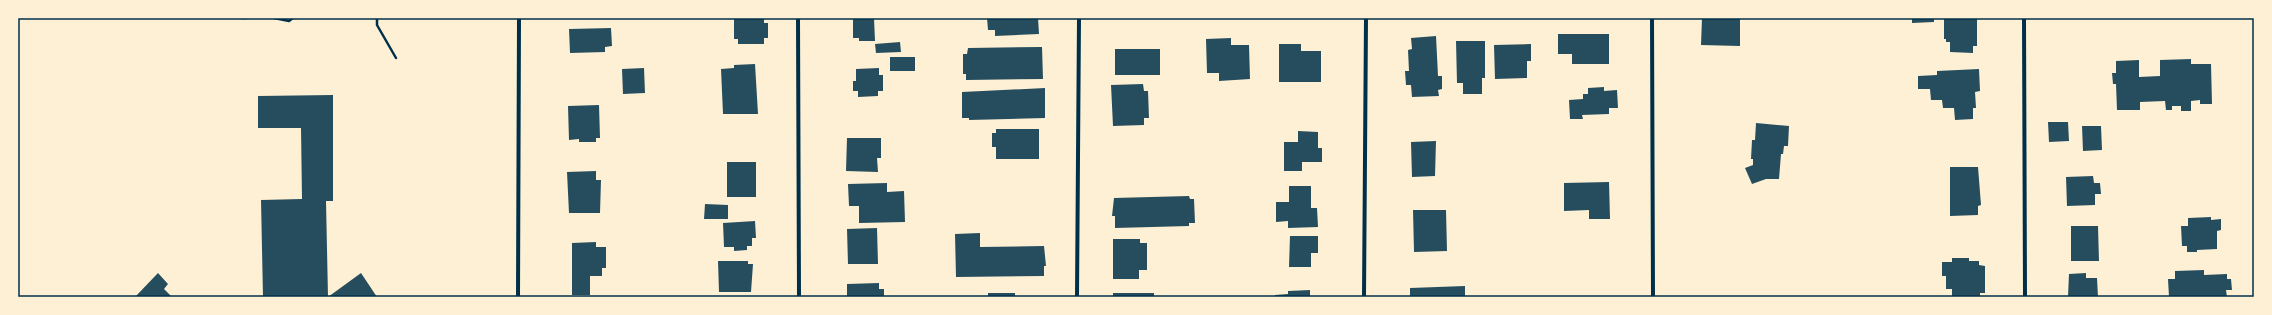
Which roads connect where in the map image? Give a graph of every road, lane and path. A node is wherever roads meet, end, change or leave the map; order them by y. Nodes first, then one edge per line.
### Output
1 (242, 18) edge
2 (246, 18) edge
3 (274, 18) edge
4 (293, 18) edge
5 (377, 18) edge
6 (519, 18) edge
7 (798, 18) edge
8 (1079, 18) edge
9 (1366, 18) edge
10 (1652, 18) edge
11 (2024, 18) edge
12 (396, 58) dead end
13 (518, 297) edge
14 (799, 297) edge
15 (1077, 297) edge
16 (1364, 297) edge
17 (1653, 297) edge
18 (2025, 297) edge

1 - 2 path
3 - 4 path
5 - 12 path
6 - 13 street
7 - 14 street
8 - 15 street
9 - 16 street
10 - 17 street
11 - 18 street

